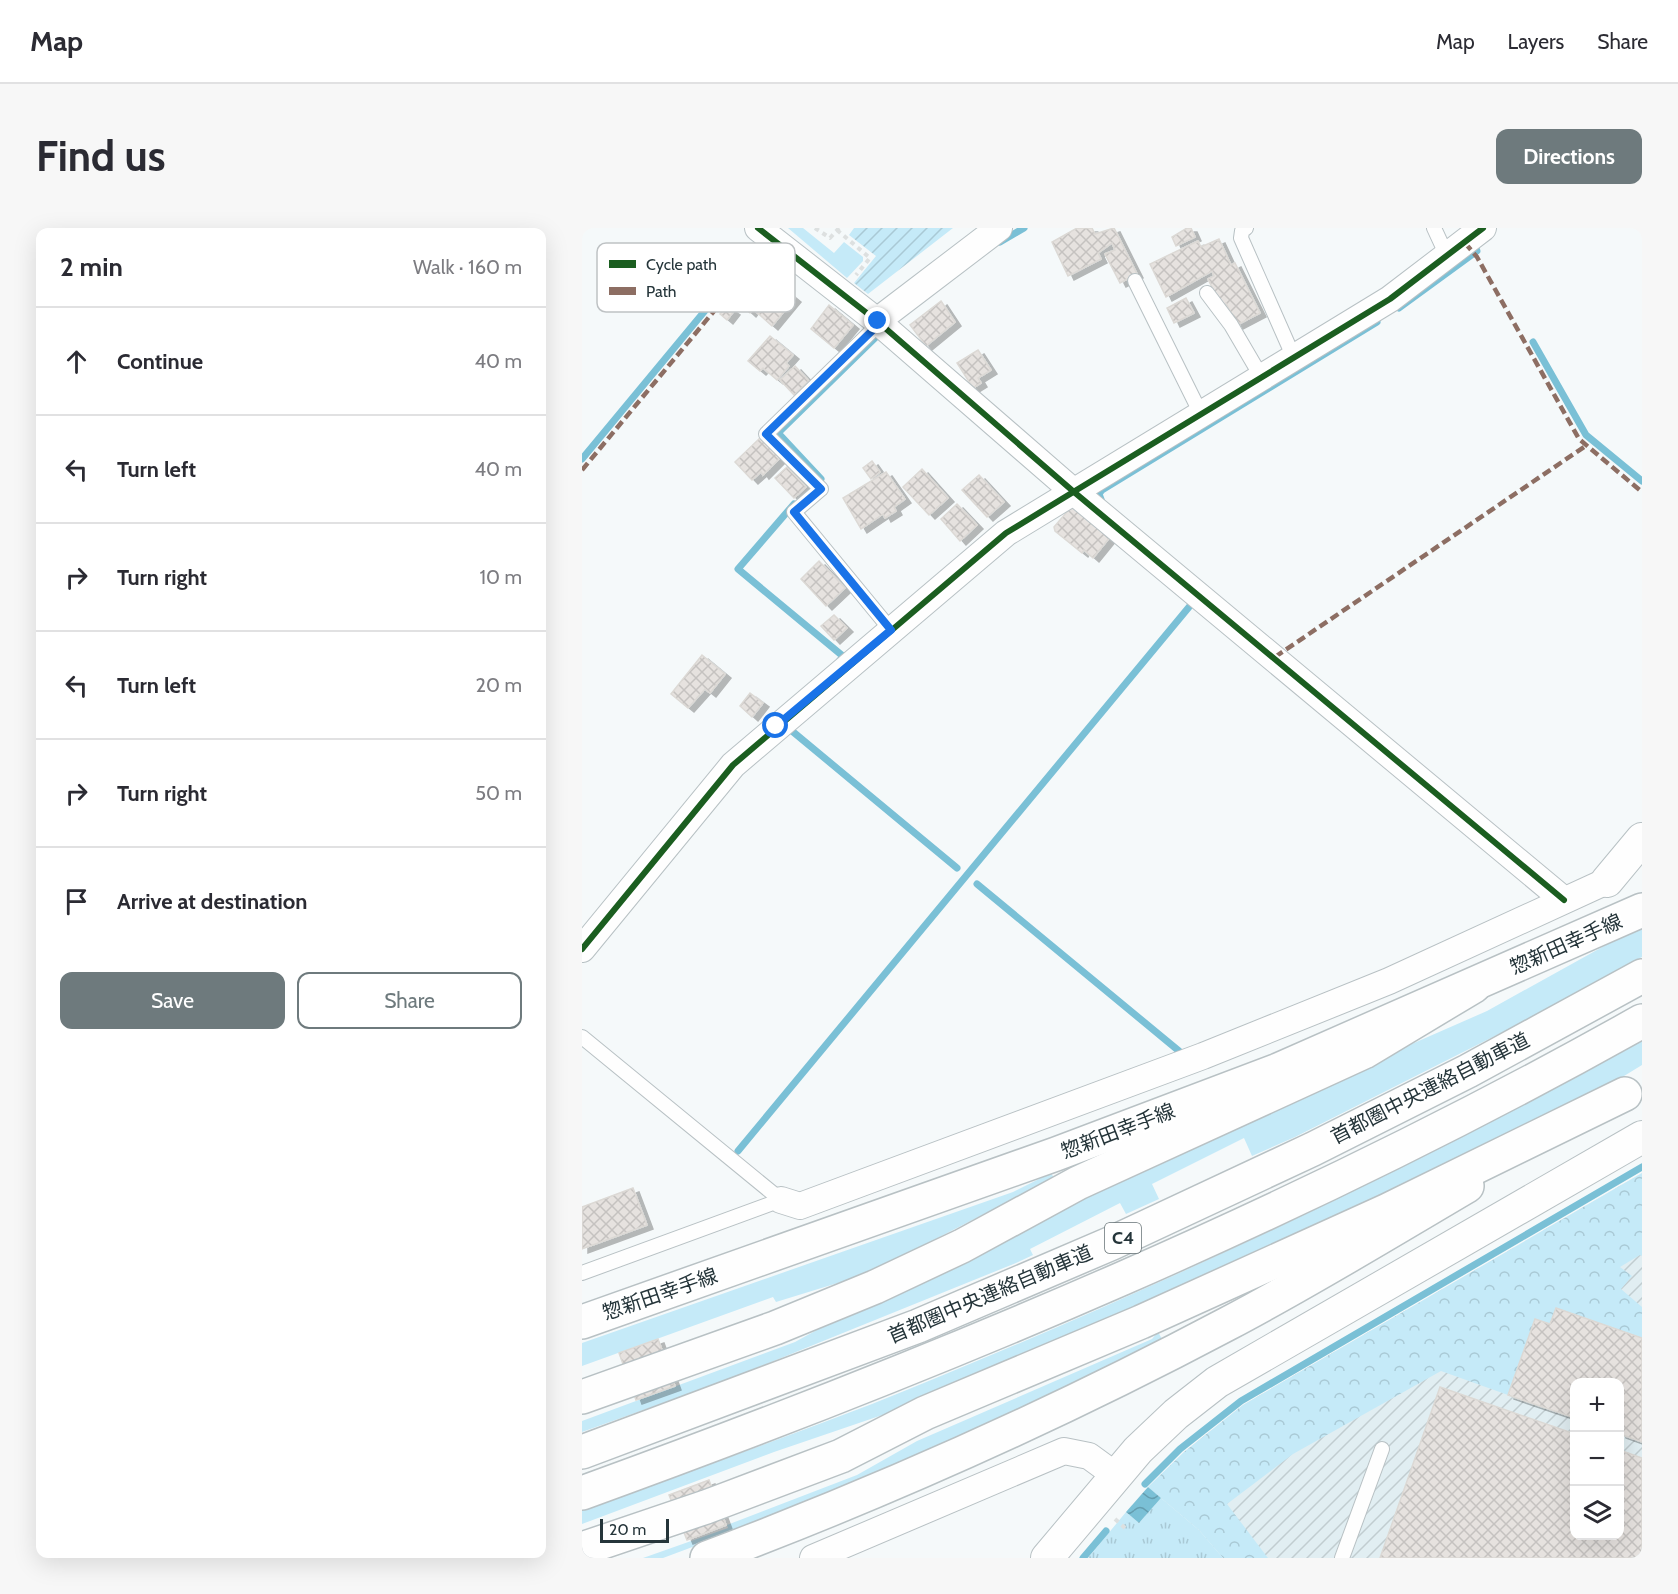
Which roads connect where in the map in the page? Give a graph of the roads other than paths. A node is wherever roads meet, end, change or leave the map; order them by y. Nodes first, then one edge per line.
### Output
1 (758, 228) edge
2 (999, 228) edge
3 (1246, 228) edge
4 (1434, 228) edge
5 (1483, 228) edge
6 (777, 243) edge
7 (1448, 256) junction
8 (795, 257) edge
9 (1135, 281) dead end
10 (1207, 292) dead end
11 (879, 322) junction
12 (1294, 358) junction
13 (1262, 378) junction
14 (1201, 414) junction
15 (1074, 492) junction
16 (891, 630) junction
17 (1642, 838) edge
18 (1607, 881) joint
19 (1564, 900) junction
20 (1642, 910) edge
21 (582, 949) edge
22 (1642, 976) edge
23 (1474, 986) junction
24 (1642, 1021) edge
25 (582, 1037) edge
26 (1633, 1089) edge
27 (1642, 1137) edge
28 (781, 1200) junction
29 (582, 1273) edge
30 (582, 1322) edge
31 (582, 1396) edge
32 (1382, 1449) dead end
33 (582, 1452) edge
34 (1115, 1475) junction
35 (582, 1493) edge
36 (582, 1549) edge
37 (707, 1558) edge
38 (813, 1558) edge
39 (1047, 1558) edge
40 (1342, 1558) edge

1 - 6 street
2 - 11 street
3 - 12 lane
4 - 7 lane
5 - 7 street
7 - 12 street
8 - 11 street
9 - 14 lane
10 - 13 lane
11 - 15 street
11 - 16 lane
12 - 13 street
13 - 14 street
14 - 15 street
15 - 16 street
15 - 19 street
16 - 21 street
17 - 18 street
18 - 19 street
19 - 28 street
20 - 23 main road, 惣新田幸手線
22 - 33 main road, 首都圏中央連絡自動車道 / C4
23 - 30 main road, 惣新田幸手線
23 - 31 main road
24 - 35 main road, 首都圏中央連絡自動車道 / C4
25 - 28 lane
26 - 36 main road
26 - 37 main road
27 - 34 street
28 - 29 lane
32 - 40 lane
34 - 38 street
34 - 39 street

